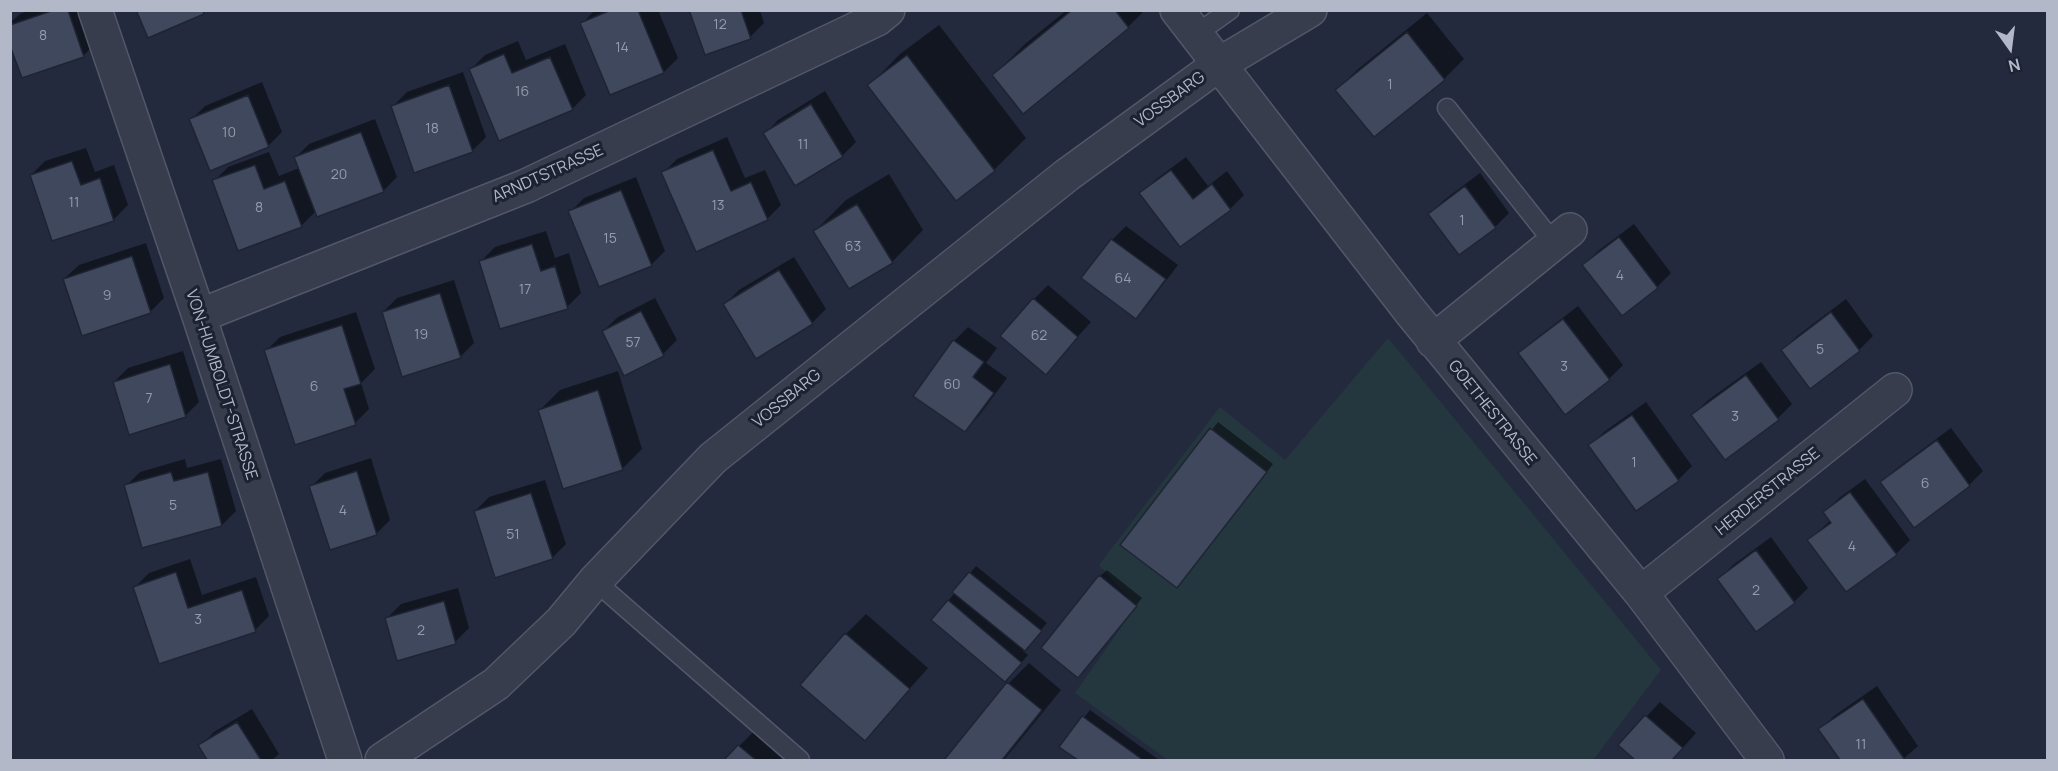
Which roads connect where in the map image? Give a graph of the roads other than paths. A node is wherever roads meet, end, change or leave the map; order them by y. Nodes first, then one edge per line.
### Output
1 (95, 10) edge
2 (888, 10) edge
3 (1230, 10) edge
4 (1310, 10) edge
5 (1186, 23) edge
6 (1218, 65) junction
7 (1447, 108) dead end
8 (1562, 236) joint
9 (199, 316) junction
10 (1433, 341) junction
11 (1895, 390) dead end
12 (595, 581) junction
13 (1641, 593) junction
14 (345, 760) edge
15 (382, 760) edge
16 (800, 760) edge
17 (1767, 760) edge

1 - 9 street, VON-HUMBOLDT-STRASSE
2 - 9 street, ARNDTSTRASSE
3 - 5 lane
4 - 6 street, VOSSBARG
5 - 6 street, GOETHESTRASSE
6 - 10 street, GOETHESTRASSE
6 - 12 street, VOSSBARG
7 - 8 lane
8 - 10 street
9 - 14 street, VON-HUMBOLDT-STRASSE
10 - 13 street, GOETHESTRASSE
11 - 13 street, HERDERSTRASSE
12 - 15 street, VOSSBARG
12 - 16 lane
13 - 17 street, GOETHESTRASSE

